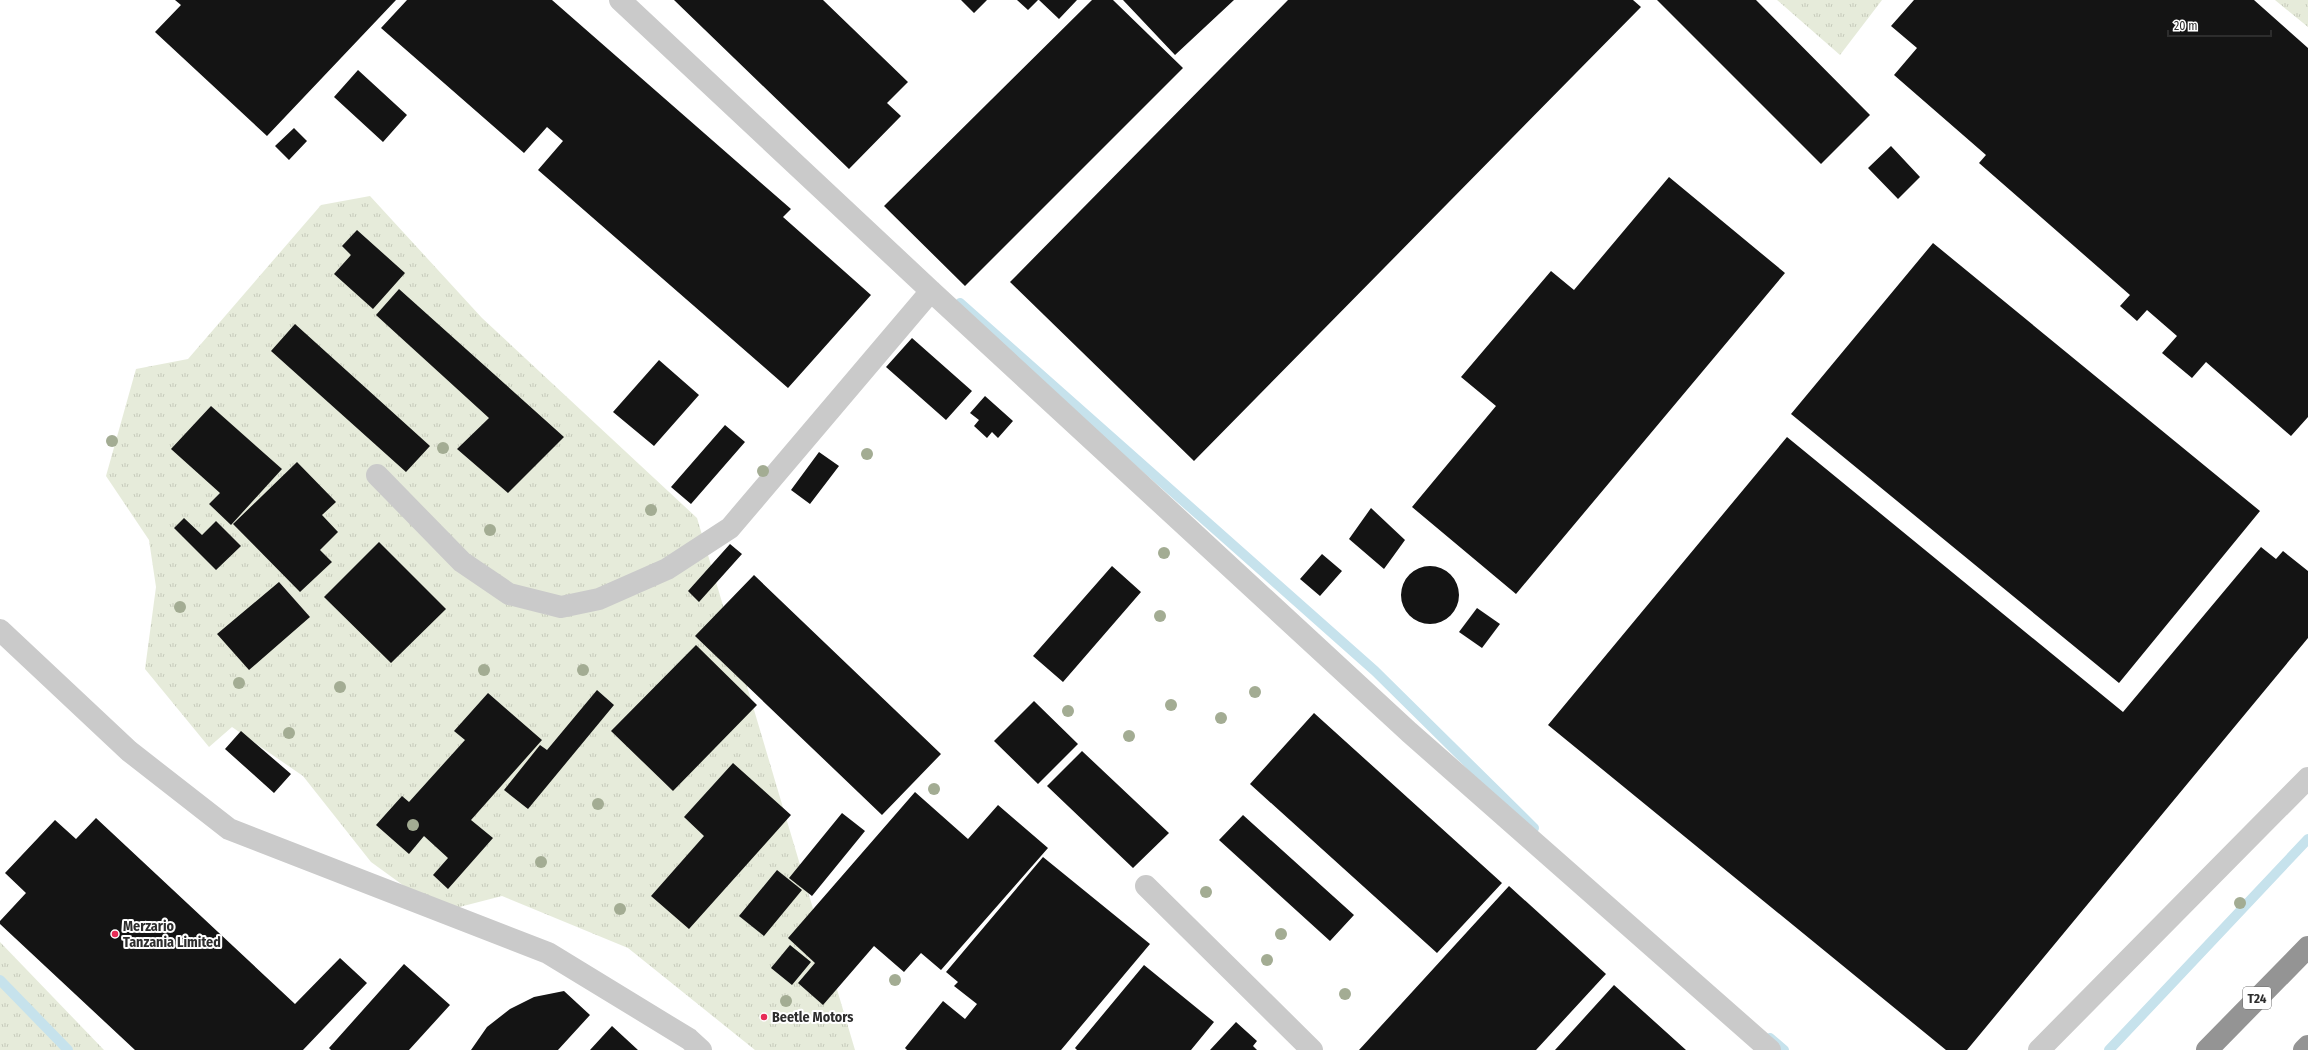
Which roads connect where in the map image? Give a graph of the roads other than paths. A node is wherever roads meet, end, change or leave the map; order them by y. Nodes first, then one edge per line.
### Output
1 (620, 0) edge
2 (931, 291) junction
3 (377, 475) dead end
4 (0, 630) edge
5 (2308, 778) edge
6 (1146, 886) dead end
7 (2308, 947) edge
8 (2308, 1046) edge
9 (701, 1050) edge
10 (1312, 1050) edge
11 (1770, 1050) edge
12 (2039, 1050) edge
13 (2207, 1050) edge
14 (2304, 1050) edge

1 - 2 street
2 - 3 street
2 - 11 street
4 - 9 street
5 - 12 street
6 - 10 street
7 - 13 highway, T24
8 - 14 highway

